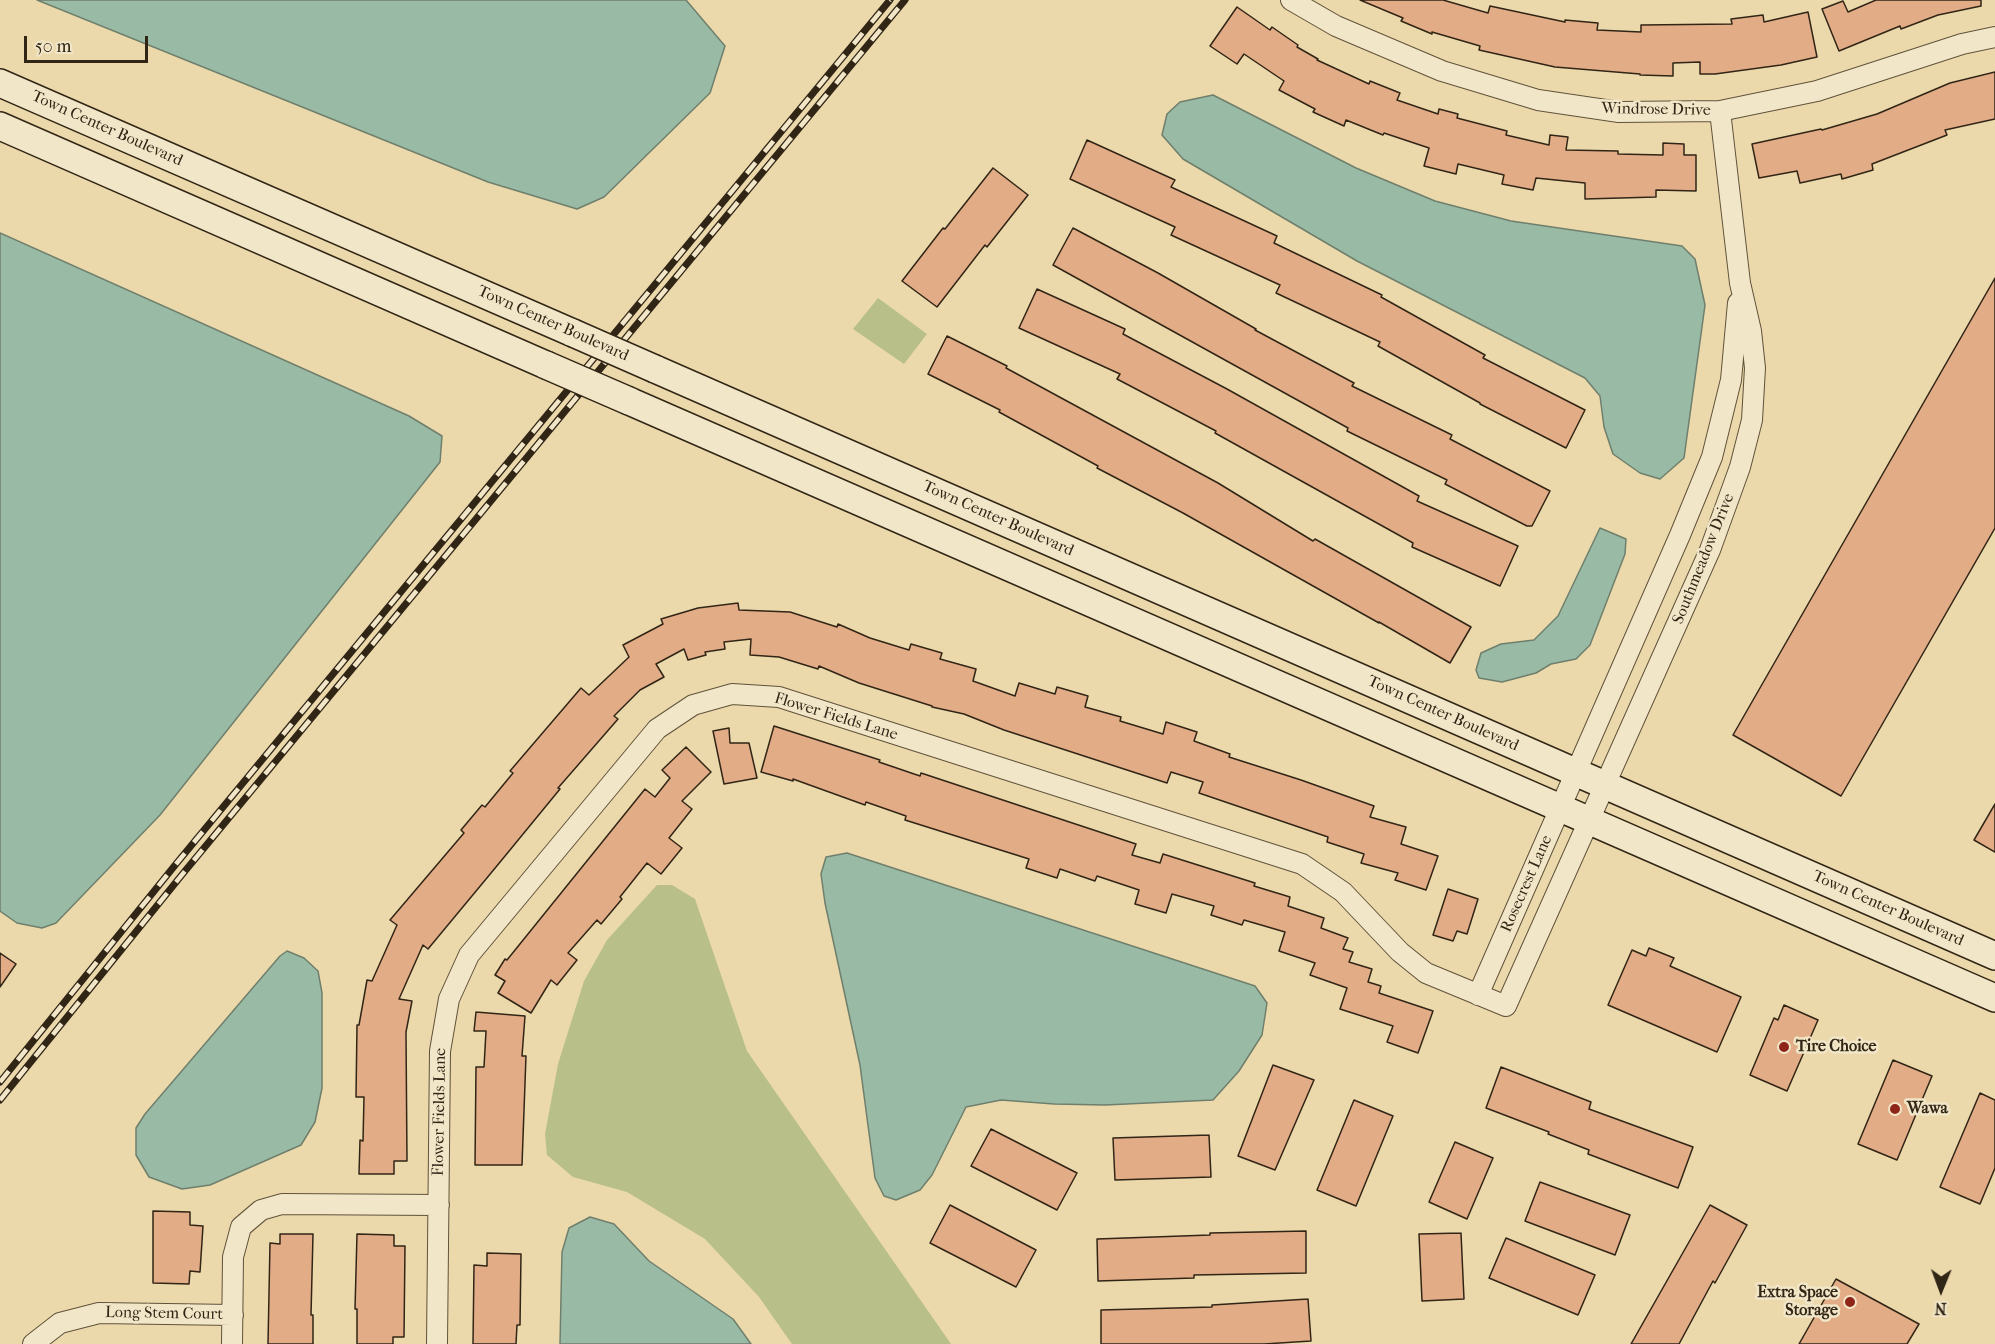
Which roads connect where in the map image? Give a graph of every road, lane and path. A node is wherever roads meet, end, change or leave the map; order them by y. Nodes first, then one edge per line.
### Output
1 (1291, 0) edge
2 (1995, 36) edge
3 (0, 83) edge
4 (1720, 111) junction
5 (0, 126) edge
6 (1740, 283) junction
7 (1680, 535) junction
8 (1710, 550) junction
9 (1575, 772) junction
10 (1605, 785) junction
11 (1560, 808) junction
12 (1589, 820) junction
13 (1995, 956) edge
14 (1478, 994) junction
15 (1995, 998) edge
16 (1506, 1006) joint
17 (439, 1206) junction
18 (232, 1315) junction
19 (33, 1344) edge
20 (232, 1344) edge
21 (437, 1344) edge

1 - 4 street, Windrose Drive
2 - 4 street, Windrose Drive
3 - 9 main road, Town Center Boulevard, bridge
4 - 6 street, Southmeadow Drive
5 - 11 main road, bridge
6 - 7 street, Southmeadow Drive
6 - 8 street, Southmeadow Drive
7 - 8 street
7 - 9 street, Southmeadow Drive
8 - 10 street, Southmeadow Drive
9 - 10 main road, Town Center Boulevard
9 - 11 street, Rosecrest Lane
10 - 12 street, Southmeadow Drive
10 - 13 main road, Town Center Boulevard
11 - 12 main road
11 - 14 street, Rosecrest Lane
12 - 15 main road
12 - 16 street, Rosecrest Lane
14 - 16 street, Flower Fields Lane
14 - 17 street, Flower Fields Lane
17 - 18 street
17 - 21 street, Flower Fields Lane
18 - 19 street, Long Stem Court
18 - 20 street

